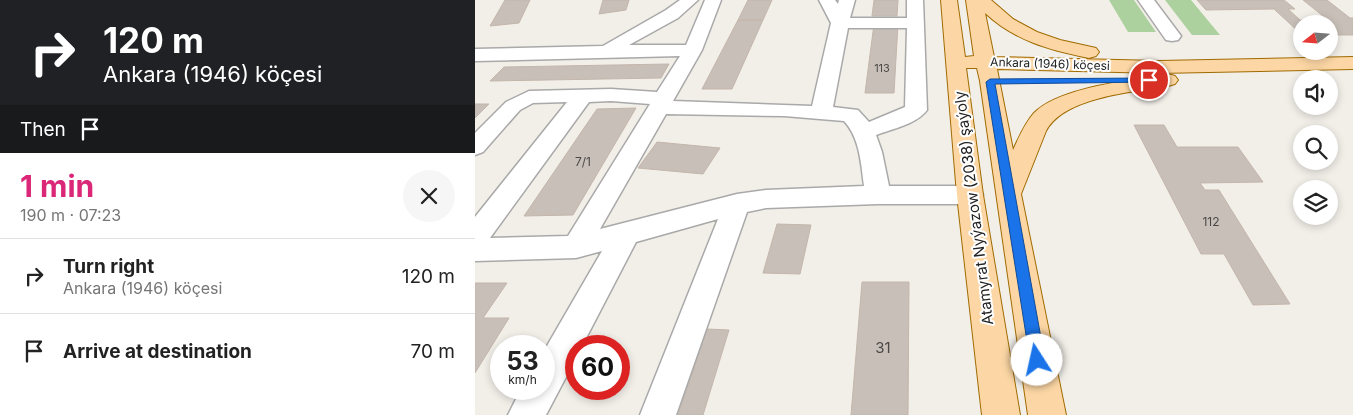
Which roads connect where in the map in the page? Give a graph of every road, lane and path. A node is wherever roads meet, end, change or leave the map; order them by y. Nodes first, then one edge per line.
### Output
1 (690, 0) edge
2 (713, 0) edge
3 (827, 0) edge
4 (847, 0) edge
5 (915, 0) edge
6 (949, 0) edge
7 (974, 0) edge
8 (981, 0) edge
9 (1146, 0) edge
10 (840, 22) junction
11 (916, 23) junction
12 (1172, 36) dead end
13 (693, 50) junction
14 (608, 51) junction
15 (475, 55) edge
16 (1353, 63) edge
17 (957, 72) junction
18 (987, 72) junction
19 (1164, 73) junction
20 (1293, 79) edge
21 (1338, 79) edge
22 (1353, 79) edge
23 (583, 96) junction
24 (661, 103) junction
25 (821, 112) junction
26 (863, 132) junction
27 (475, 147) edge
28 (1008, 194) junction
29 (878, 195) junction
30 (970, 195) junction
31 (737, 204) junction
32 (627, 233) junction
33 (475, 237) edge
34 (575, 248) junction
35 (475, 250) edge
36 (555, 364) edge
37 (535, 400) edge
38 (526, 415) edge
39 (659, 415) edge
40 (1001, 415) edge
41 (1047, 415) edge

1 - 14 street
2 - 13 street
3 - 10 street
4 - 10 street
5 - 11 street
6 - 17 main road, Atamyrat Nyýazow (2038) şaýoly
7 - 18 main road
8 - 19 main road
9 - 12 street
10 - 11 street
10 - 25 street
11 - 26 street
13 - 14 street
13 - 24 street
14 - 15 street
16 - 19 main road, Ankara (1946) köçesi
17 - 18 main road, Ankara (1946) köçesi
17 - 30 main road, Atamyrat Nyýazow (2038) şaýoly
18 - 19 main road, Ankara (1946) köçesi
18 - 28 main road
19 - 20 main road, Ankara (1946) köçesi
19 - 28 main road
21 - 22 main road
23 - 24 lane
23 - 27 lane
23 - 33 street
24 - 25 street
24 - 34 street
25 - 26 street
26 - 29 street
28 - 41 main road
29 - 30 street
29 - 31 street
30 - 40 main road, Atamyrat Nyýazow (2038) şaýoly
31 - 32 street
31 - 39 street
32 - 34 street
32 - 36 street
34 - 35 street
37 - 38 street

